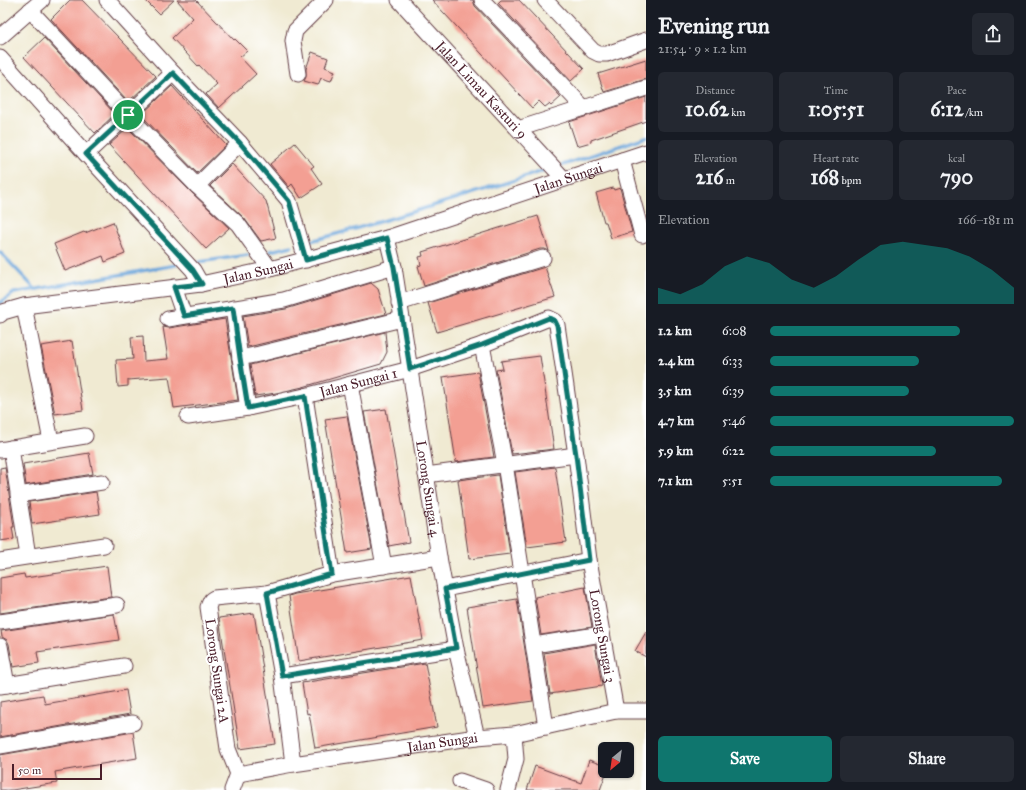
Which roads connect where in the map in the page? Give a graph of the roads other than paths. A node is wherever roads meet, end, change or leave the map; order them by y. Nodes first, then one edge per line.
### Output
1 (42, 0) edge
2 (107, 0) edge
3 (326, 0) edge
4 (398, 0) edge
5 (482, 0) edge
6 (545, 0) edge
7 (30, 10) junction
8 (0, 38) edge
9 (646, 40) edge
10 (0, 58) edge
11 (173, 73) junction
12 (298, 74) dead end
13 (646, 88) edge
14 (584, 108) junction
15 (128, 115) junction
16 (518, 129) junction
17 (240, 143) junction
18 (646, 152) edge
19 (86, 154) junction
20 (622, 160) junction
21 (564, 179) junction
22 (197, 186) junction
23 (642, 235) dead end
24 (387, 238) junction
25 (543, 258) dead end
26 (306, 260) junction
27 (394, 267) junction
28 (270, 269) junction
29 (202, 284) junction
30 (174, 287) junction
31 (399, 303) junction
32 (24, 306) junction
33 (233, 308) junction
34 (0, 315) edge
35 (184, 316) junction
36 (402, 318) junction
37 (168, 319) dead end
38 (482, 345) junction
39 (240, 358) junction
40 (410, 369) junction
41 (350, 384) junction
42 (305, 396) junction
43 (248, 408) junction
44 (188, 417) dead end
45 (85, 436) dead end
46 (51, 441) junction
47 (5, 449) edge
48 (576, 455) junction
49 (505, 464) junction
50 (426, 475) junction
51 (102, 482) dead end
52 (18, 494) junction
53 (104, 545) dead end
54 (28, 556) junction
55 (439, 557) junction
56 (589, 560) junction
57 (0, 561) edge
58 (384, 566) junction
59 (332, 574) junction
60 (522, 574) junction
61 (445, 589) junction
62 (267, 593) junction
63 (117, 605) dead end
64 (0, 622) edge
65 (602, 634) junction
66 (534, 645) junction
67 (0, 646) edge
68 (456, 648) junction
69 (124, 666) dead end
70 (282, 676) junction
71 (3, 685) edge
72 (616, 711) junction
73 (646, 711) edge
74 (133, 723) dead end
75 (546, 727) junction
76 (514, 734) junction
77 (476, 737) junction
78 (0, 746) edge
79 (293, 764) junction
80 (238, 774) junction
81 (460, 781) dead end
82 (232, 790) edge
83 (486, 790) edge
84 (508, 790) edge

1 - 7 street
2 - 11 street
3 - 12 street
4 - 16 street, Jalan Limau Kasturi 9
5 - 14 street
6 - 9 street
7 - 8 street
7 - 15 street
10 - 19 street
11 - 15 street
11 - 17 street
13 - 14 street
14 - 16 street
15 - 19 street
15 - 22 street
16 - 21 street, Jalan Limau Kasturi 9
17 - 22 street
17 - 26 street
18 - 20 street, Jalan Sungai
19 - 29 street
20 - 21 street, Jalan Sungai
20 - 23 street
21 - 24 street, Jalan Sungai
22 - 28 street
24 - 26 street, Jalan Sungai
24 - 27 street, Lorong Sungai 4
25 - 31 street
26 - 28 street, Jalan Sungai
27 - 31 street, Lorong Sungai 4
27 - 33 street
28 - 29 street, Jalan Sungai
29 - 30 street, Jalan Sungai
30 - 32 street, Jalan Sungai
30 - 35 street
31 - 36 street, Lorong Sungai 4
32 - 34 street, Jalan Sungai
32 - 46 street
33 - 35 street
33 - 39 street
35 - 37 street
36 - 39 street
36 - 40 street, Lorong Sungai 4
38 - 40 street, Lorong Sungai 3
38 - 48 street, Lorong Sungai 3
38 - 49 street
39 - 43 street
40 - 41 street, Jalan Sungai 1
40 - 50 street, Lorong Sungai 4
41 - 42 street, Jalan Sungai 1
41 - 58 street
42 - 43 street, Jalan Sungai 1
42 - 59 street
43 - 44 street, Jalan Sungai 1
45 - 46 street
46 - 47 street
47 - 52 street
48 - 49 street
48 - 56 street, Lorong Sungai 3
49 - 50 street
49 - 60 street
50 - 55 street, Lorong Sungai 4
51 - 52 street
52 - 54 street
53 - 54 street
54 - 57 street
55 - 58 street, Lorong Sungai 2A
55 - 61 street, Lorong Sungai 4
56 - 60 street
56 - 65 street, Lorong Sungai 3
58 - 59 street, Lorong Sungai 2A
59 - 62 street, Lorong Sungai 2A
60 - 61 street
60 - 66 street
61 - 68 street, Lorong Sungai 4
62 - 70 street
62 - 80 street, Lorong Sungai 2A
63 - 64 street
65 - 66 street
65 - 72 street, Lorong Sungai 3
66 - 75 street
67 - 71 street
68 - 70 street
68 - 77 street, Lorong Sungai 4
69 - 71 street
70 - 79 street
72 - 73 street, Jalan Sungai
72 - 75 street, Jalan Sungai
74 - 78 street
75 - 76 street, Jalan Sungai
76 - 77 street, Jalan Sungai
76 - 84 street
77 - 79 street, Jalan Sungai
79 - 80 street, Jalan Sungai
80 - 82 street
81 - 83 street

